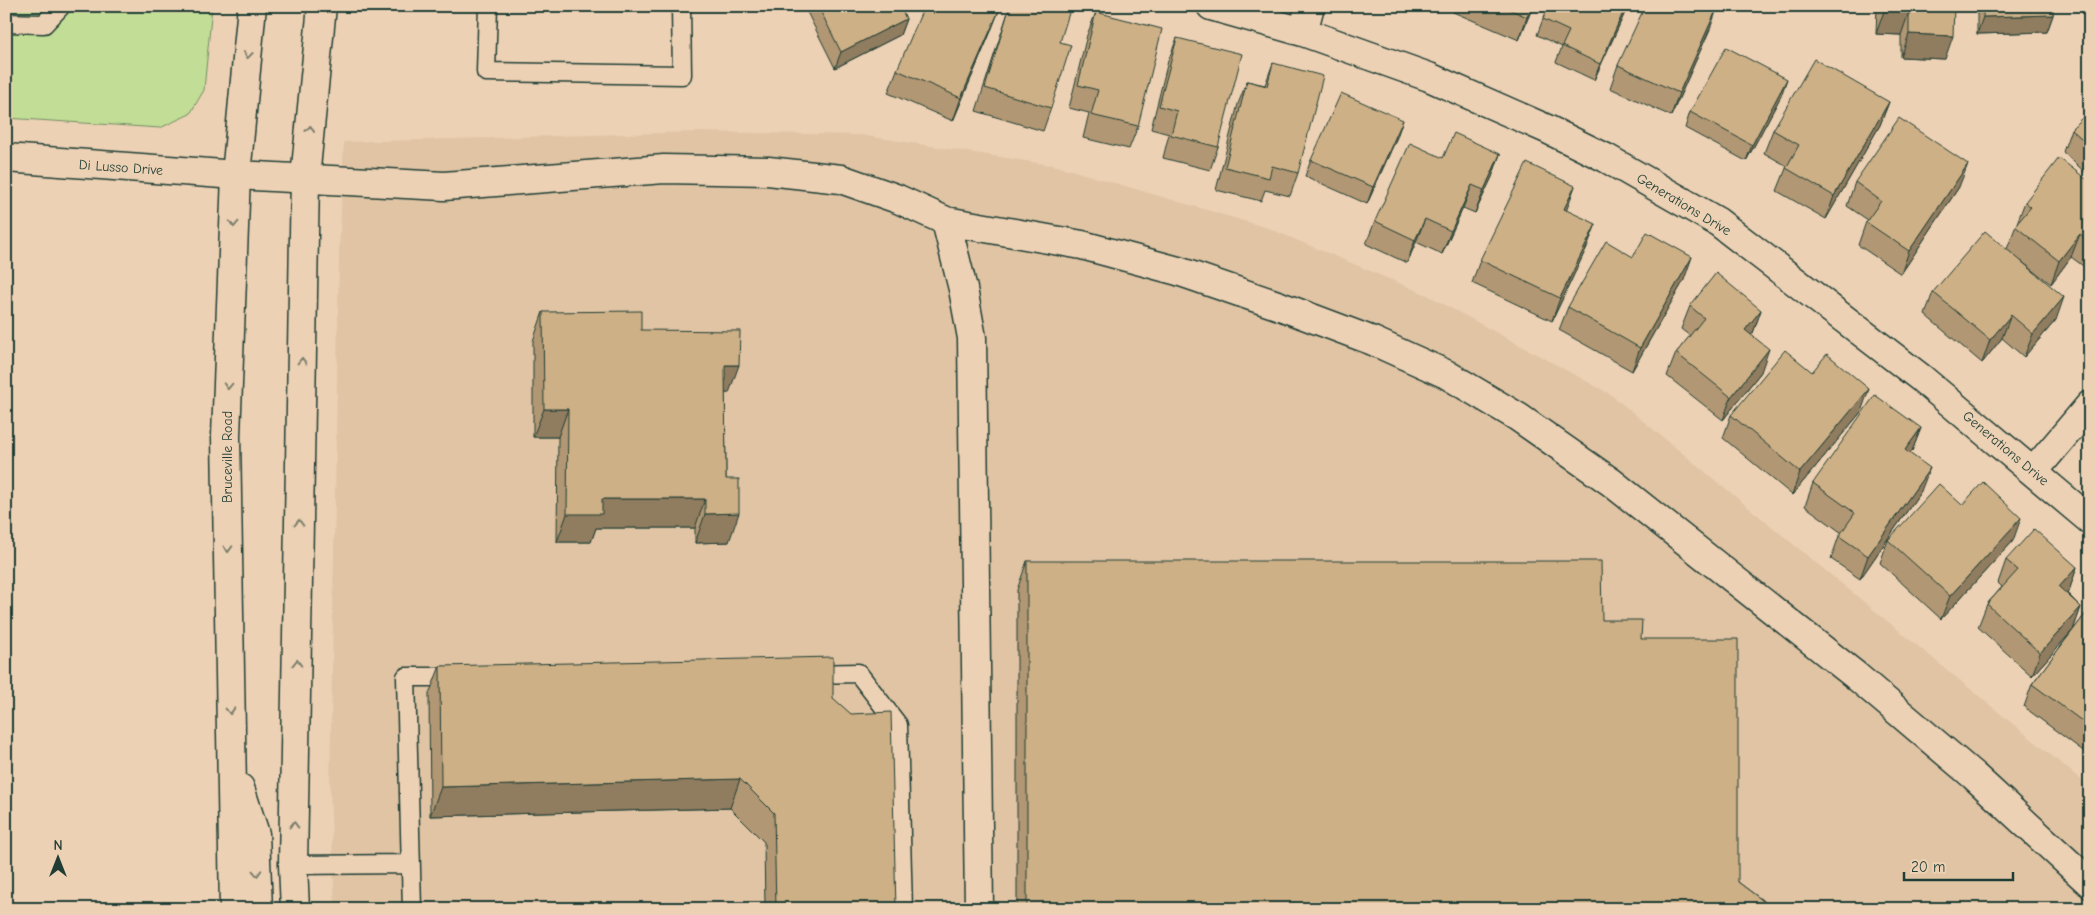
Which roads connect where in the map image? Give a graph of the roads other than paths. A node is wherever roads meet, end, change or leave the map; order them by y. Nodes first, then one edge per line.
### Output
1 (61, 6) edge
2 (252, 6) edge
3 (322, 6) edge
4 (488, 6) edge
5 (681, 6) edge
6 (1210, 6) edge
7 (1310, 6) edge
8 (6, 23) edge
9 (1303, 32) junction
10 (6, 158) edge
11 (236, 175) junction
12 (305, 178) junction
13 (946, 221) junction
14 (2090, 405) edge
15 (2034, 471) junction
16 (2090, 520) edge
17 (789, 674) edge
18 (475, 677) edge
19 (231, 758) junction
20 (410, 864) junction
21 (293, 865) junction
22 (2090, 883) edge
23 (234, 909) edge
24 (258, 909) edge
25 (295, 909) edge
26 (412, 909) edge
27 (903, 909) edge
28 (979, 909) edge

1 - 8 lane
2 -> 11 street, Bruceville Road
12 -> 3 street
4 - 5 lane
6 - 9 street, Generations Drive
7 - 9 street
9 - 15 street, Generations Drive
10 - 11 street, Di Lusso Drive
11 - 12 street, Di Lusso Drive
11 -> 19 street, Bruceville Road
12 - 13 street, Di Lusso Drive
21 -> 12 street
13 - 22 street, Di Lusso Drive
13 - 28 street
14 - 15 street
15 - 16 street, Generations Drive
17 - 27 lane
18 - 20 lane
19 - 23 street, Bruceville Road
19 -> 24 street
20 - 21 lane
20 - 26 lane
21 - 25 street

